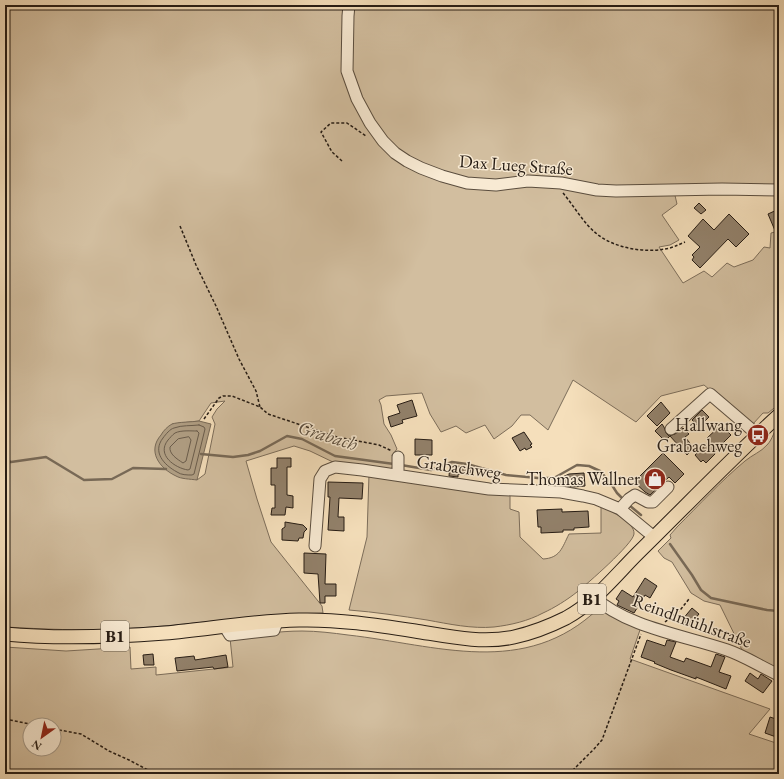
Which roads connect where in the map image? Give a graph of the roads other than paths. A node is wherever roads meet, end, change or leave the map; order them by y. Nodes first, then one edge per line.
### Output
1 (349, 5) edge
2 (779, 190) edge
3 (779, 415) edge
4 (668, 428) dead end
5 (758, 435) junction
6 (668, 487) dead end
7 (624, 504) junction
8 (654, 537) junction
9 (314, 546) dead end
10 (594, 596) junction
11 (5, 634) edge
12 (779, 675) edge

1 - 2 street, Dax Lueg Straße
3 - 5 main road, B1
4 - 5 street
5 - 8 main road, B1
6 - 7 street
7 - 8 street, Grabachweg
7 - 9 street, Grabachweg
8 - 10 main road, B1
10 - 11 main road, B1
10 - 12 street, Reindlmühlstraße

